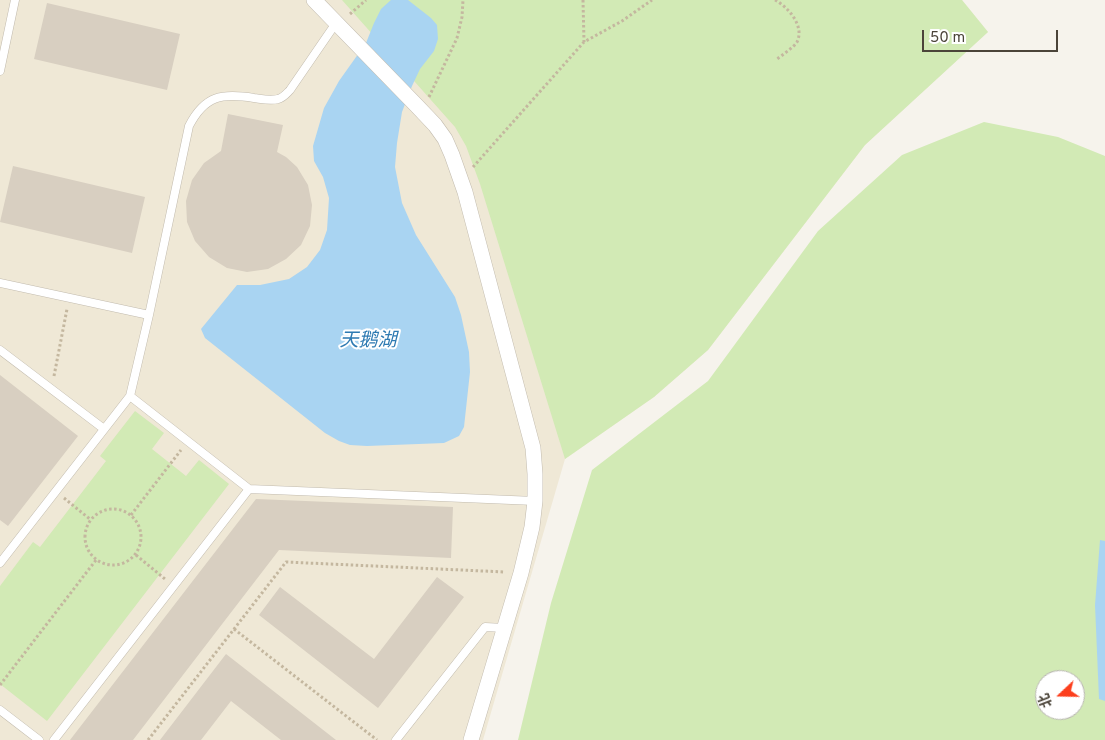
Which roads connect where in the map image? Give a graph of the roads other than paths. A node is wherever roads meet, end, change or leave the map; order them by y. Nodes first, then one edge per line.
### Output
1 (15, 0) edge
2 (314, 0) edge
3 (336, 23) junction
4 (0, 70) edge
5 (0, 282) edge
6 (149, 315) junction
7 (0, 350) edge
8 (130, 396) junction
9 (104, 429) junction
10 (249, 489) junction
11 (535, 501) junction
12 (0, 563) edge
13 (504, 628) junction
14 (0, 710) edge
15 (39, 740) edge
16 (54, 740) edge
17 (396, 740) edge
18 (470, 740) edge

1 - 4 lane
2 - 3 street
3 - 6 lane
3 - 11 street
5 - 6 lane
6 - 8 lane
7 - 9 lane
8 - 9 lane
8 - 10 lane
9 - 12 lane
10 - 11 lane
10 - 16 lane
11 - 13 street
13 - 17 lane
13 - 18 street
14 - 15 lane

